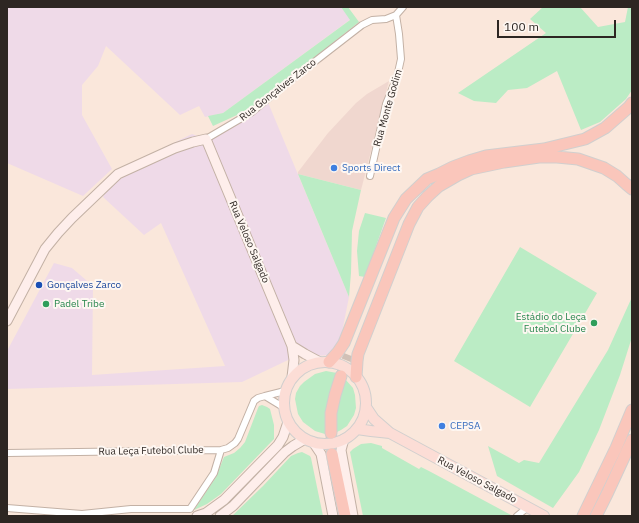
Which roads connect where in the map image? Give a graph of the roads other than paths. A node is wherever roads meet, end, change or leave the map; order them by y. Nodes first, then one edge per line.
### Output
1 (403, 7) edge
2 (396, 15) junction
3 (632, 103) edge
4 (206, 139) junction
5 (439, 174) junction
6 (370, 176) dead end
7 (632, 190) edge
8 (7, 321) edge
9 (292, 346) junction
10 (349, 355) tunnel mouth
11 (324, 362) junction
12 (292, 376) junction
13 (341, 376) tunnel mouth
14 (356, 376) junction
15 (285, 391) junction
16 (265, 396) junction
17 (283, 407) junction
18 (366, 407) junction
19 (632, 410) edge
20 (288, 422) junction
21 (356, 429) junction
22 (331, 433) tunnel mouth
23 (390, 433) junction
24 (344, 439) junction
25 (632, 440) edge
26 (309, 441) junction
27 (221, 450) junction
28 (7, 453) edge
29 (332, 454) tunnel mouth
30 (7, 508) edge
31 (528, 508) junction
32 (197, 516) edge
33 (220, 516) edge
34 (333, 516) edge
35 (344, 516) edge
36 (353, 516) edge
37 (517, 516) edge
38 (544, 516) edge
39 (583, 516) edge
40 (596, 516) edge

1 - 2 street
2 - 4 street, Rua Gonçalves Zarco
2 - 6 street, Rua Monte Godim
3 - 5 highway
4 - 8 street, Rua Gonçalves Zarco
4 - 9 street, Rua Veloso Salgado
5 - 10 highway
5 - 11 highway
7 - 14 highway
9 - 11 street
9 - 12 street, Rua Veloso Salgado
11 - 12 main road
11 - 14 main road
12 - 15 main road
13 - 22 highway
14 - 18 main road
15 - 16 street
15 - 17 main road
16 - 17 street
16 - 27 street
17 - 20 main road
18 - 21 main road
18 - 23 main road
19 - 39 highway
20 - 26 main road
20 - 32 street
21 - 23 main road
21 - 24 main road
23 - 31 main road, Rua Veloso Salgado
24 - 26 main road
24 - 36 street
25 - 40 highway
26 - 33 street
26 - 34 street
27 - 28 street, Rua Leça Futebol Clube
27 - 30 street
29 - 35 highway
31 - 37 street
31 - 38 main road, Rua Veloso Salgado

